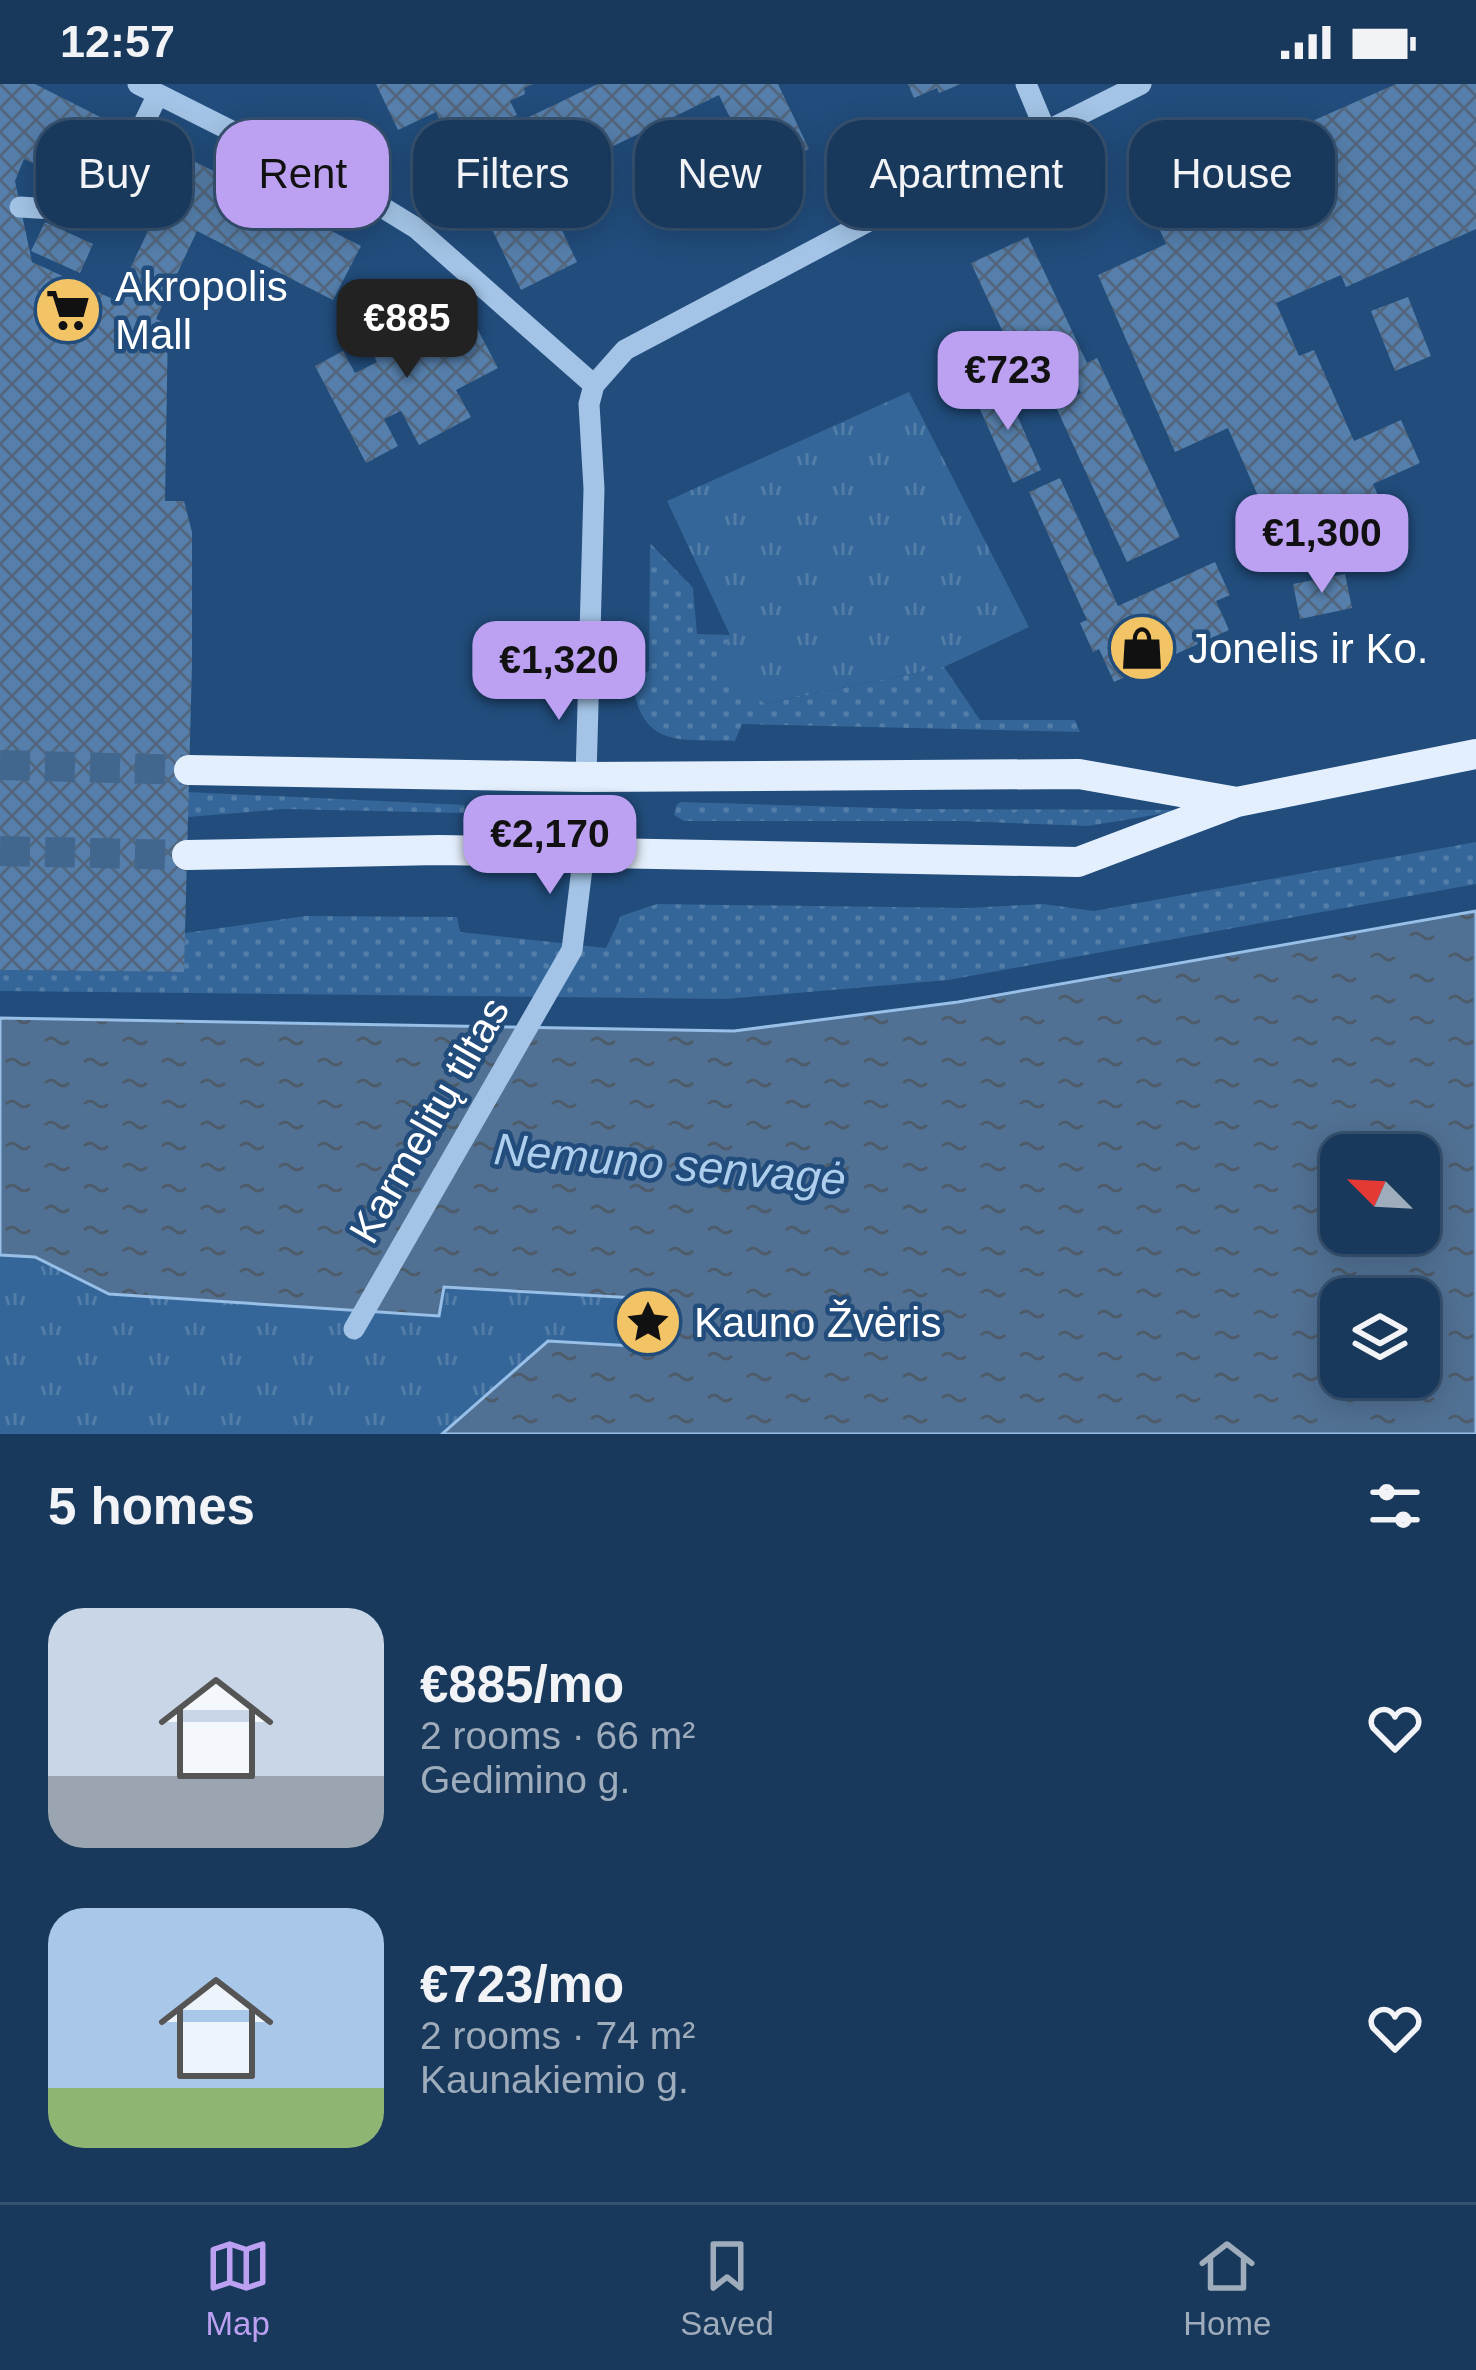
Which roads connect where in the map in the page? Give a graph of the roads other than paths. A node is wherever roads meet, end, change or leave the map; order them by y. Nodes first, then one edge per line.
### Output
1 (1026, 84) edge
2 (1141, 84) edge
3 (148, 89) edge
4 (1041, 120) edge
5 (1068, 120) edge
6 (20, 207) dead end
7 (856, 228) edge
8 (593, 385) junction
9 (1476, 754) edge
10 (189, 770) tunnel mouth
11 (586, 778) junction
12 (1237, 802) junction
13 (584, 852) junction
14 (187, 855) tunnel mouth
15 (354, 1329) dead end

1 - 4 street
2 - 5 street
3 - 6 street
3 - 8 street
7 - 8 street
8 - 11 street
9 - 12 main road
10 - 11 main road
11 - 12 main road
12 - 13 main road
13 - 14 main road
13 - 15 street, Karmelitų tiltas

